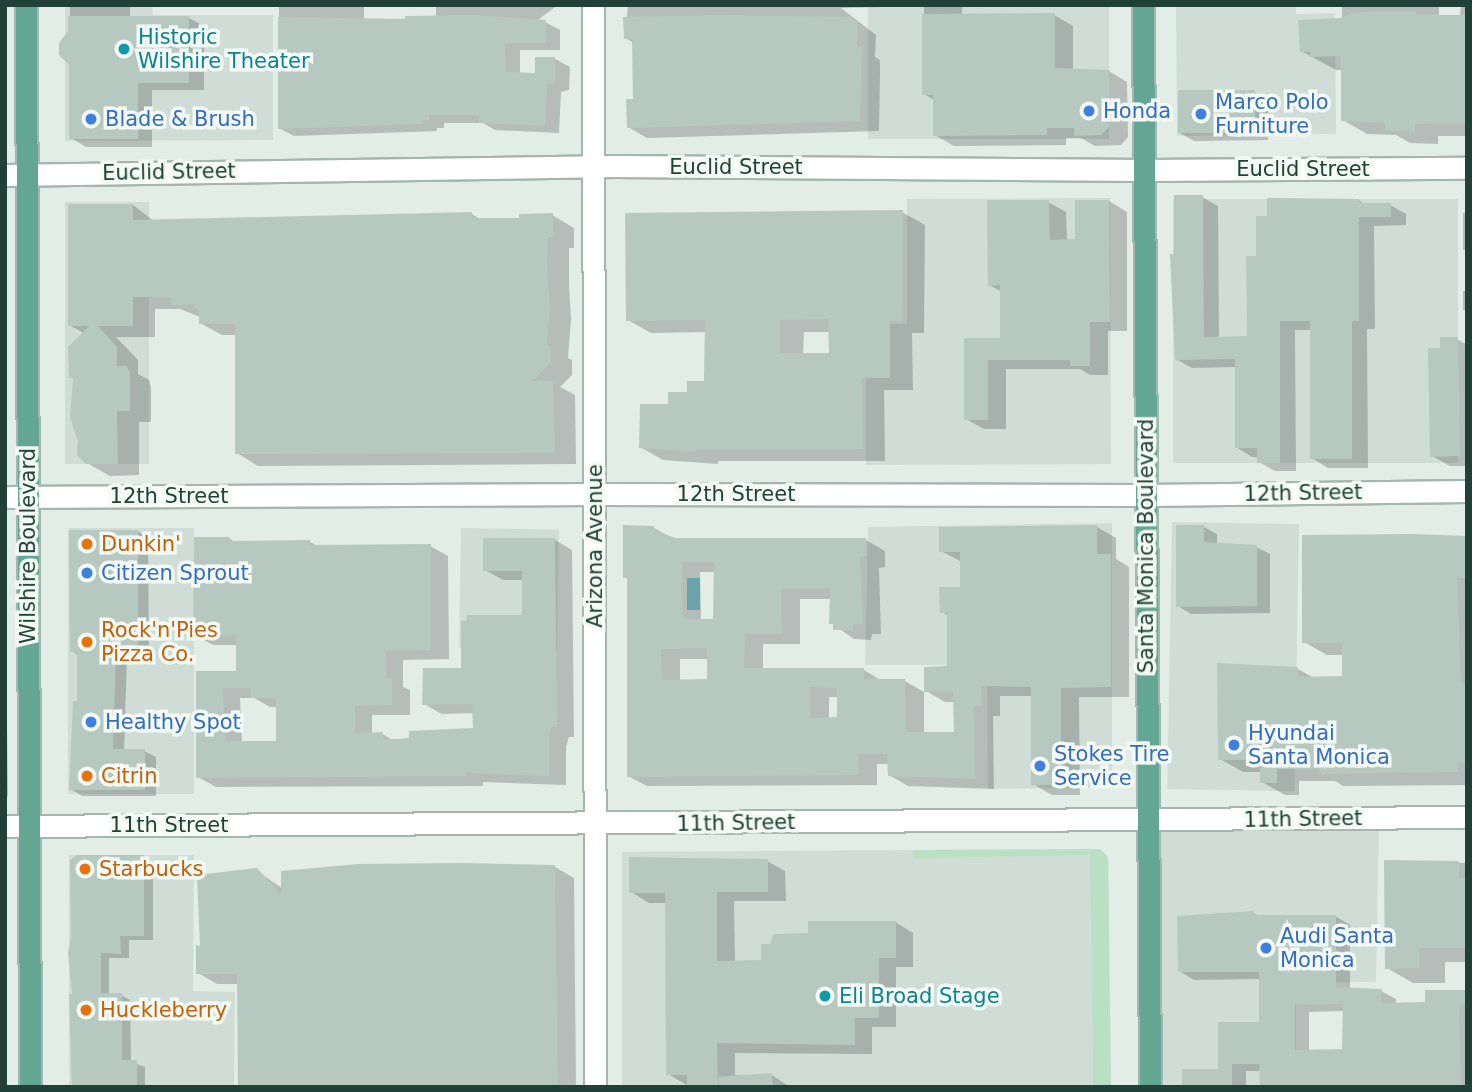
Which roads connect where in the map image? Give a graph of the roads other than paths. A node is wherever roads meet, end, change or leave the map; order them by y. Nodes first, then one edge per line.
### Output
1 (26, 5) edge
2 (593, 5) edge
3 (1143, 5) edge
4 (594, 167) junction
5 (1467, 169) edge
6 (1144, 170) junction
7 (5, 175) edge
8 (27, 175) junction
9 (1467, 491) edge
10 (594, 494) junction
11 (1147, 495) junction
12 (5, 497) edge
13 (29, 497) junction
14 (1467, 817) edge
15 (1147, 820) junction
16 (594, 824) junction
17 (31, 825) junction
18 (5, 827) edge
19 (30, 1087) edge
20 (595, 1087) edge
21 (1150, 1087) edge

1 - 8 main road, Wilshire Boulevard
2 - 4 street, Arizona Avenue
3 - 6 main road, Santa Monica Boulevard
4 - 6 street, Euclid Street
4 - 8 street, Euclid Street
4 - 10 street, Arizona Avenue
5 - 6 street, Euclid Street
6 - 11 main road, Santa Monica Boulevard
7 - 8 street, Euclid Street
8 - 13 main road, Wilshire Boulevard
9 - 11 street, 12th Street
10 - 11 street, 12th Street
10 - 13 street, 12th Street
10 - 16 street, Arizona Avenue
11 - 15 main road, Santa Monica Boulevard
12 - 13 street, 12th Street
13 - 17 main road, Wilshire Boulevard
14 - 15 street, 11th Street
15 - 16 street, 11th Street
15 - 21 main road, Santa Monica Boulevard
16 - 17 street, 11th Street
16 - 20 street, Arizona Avenue
17 - 18 street, 11th Street
17 - 19 main road, Wilshire Boulevard

